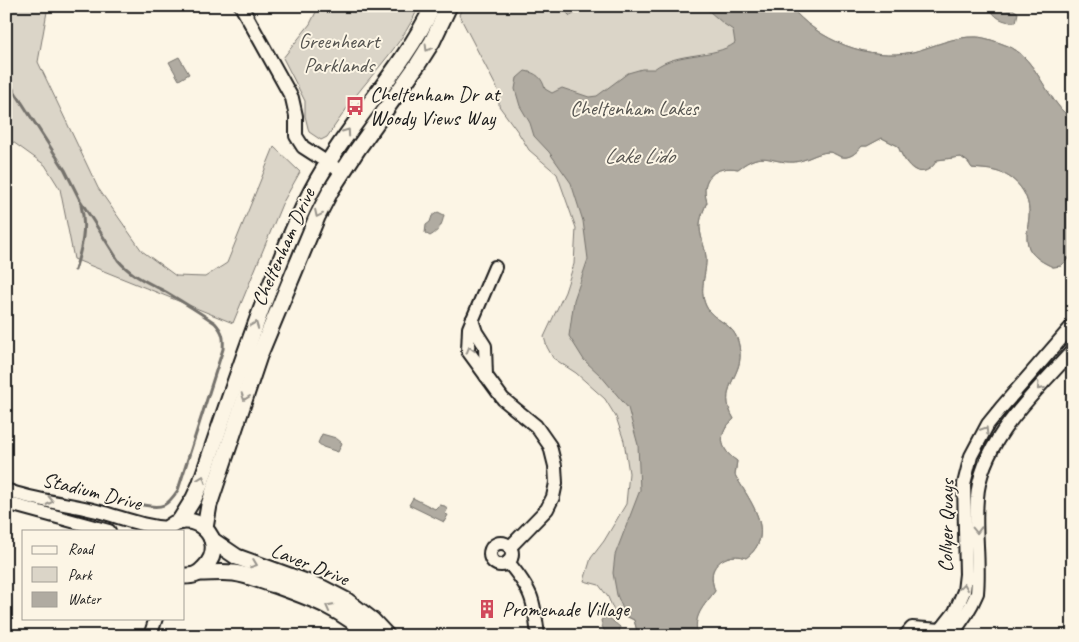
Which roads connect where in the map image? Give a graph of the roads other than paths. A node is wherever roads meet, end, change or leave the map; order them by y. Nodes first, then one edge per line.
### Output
1 (241, 6) edge
2 (433, 6) edge
3 (449, 6) edge
4 (328, 163) junction
5 (342, 172) junction
6 (495, 267) dead end
7 (1073, 325) edge
8 (1073, 350) edge
9 (6, 490) edge
10 (6, 502) edge
11 (171, 527) edge
12 (105, 530) edge
13 (209, 534) junction
14 (510, 547) junction
15 (508, 562) junction
16 (189, 577) edge
17 (155, 620) edge
18 (948, 633) edge
19 (150, 636) edge
20 (368, 636) edge
21 (387, 636) edge
22 (538, 636) edge
23 (905, 636) edge

1 - 4 street
4 -> 2 main road, Cheltenham Drive
3 -> 5 main road, Cheltenham Drive
4 - 5 street
11 -> 4 main road, Cheltenham Drive
5 -> 13 main road, Cheltenham Drive
6 - 14 street
18 -> 7 street, Collyer Quays
8 -> 18 street, Collyer Quays
9 -> 11 street, Stadium Drive
10 - 12 street, Stadium Drive
11 - 13 main road, Laver Drive
13 - 16 main road, Cheltenham Drive
13 -> 21 main road, Laver Drive
14 - 15 street
14 - 15 street
15 - 22 street
20 -> 16 main road, Laver Drive
17 - 19 street
18 - 23 street

